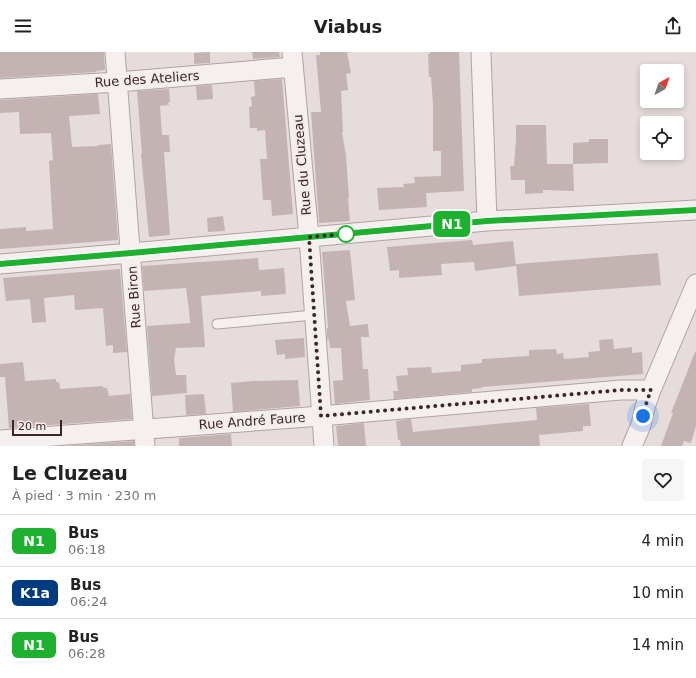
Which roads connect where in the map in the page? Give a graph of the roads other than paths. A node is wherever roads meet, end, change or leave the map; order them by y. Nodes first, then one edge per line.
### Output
1 (115, 52) edge
2 (481, 52) edge
3 (293, 59) edge
4 (118, 82) junction
5 (0, 88) edge
6 (696, 210) edge
7 (487, 221) junction
8 (309, 237) junction
9 (131, 253) junction
10 (0, 264) edge
11 (696, 284) edge
12 (314, 315) junction
13 (217, 324) dead end
14 (651, 390) junction
15 (321, 416) junction
16 (144, 437) edge
17 (0, 440) edge
18 (324, 446) edge
19 (632, 446) edge

1 - 4 street, Rue Biron
2 - 7 street
3 - 4 street, Rue des Ateliers
3 - 8 street, Rue du Cluzeau
4 - 5 street, Rue des Ateliers
4 - 9 street, Rue Biron
6 - 7 street
7 - 8 street
8 - 9 street
8 - 12 street, Rue du Cluzeau
9 - 10 street
9 - 16 street, Rue Biron
11 - 14 street
12 - 13 lane
12 - 15 street, Rue du Cluzeau
14 - 15 street, Rue André Faure
14 - 19 street
15 - 16 street, Rue André Faure
15 - 18 street, Rue du Cluzeau
16 - 17 street, Rue André Faure

